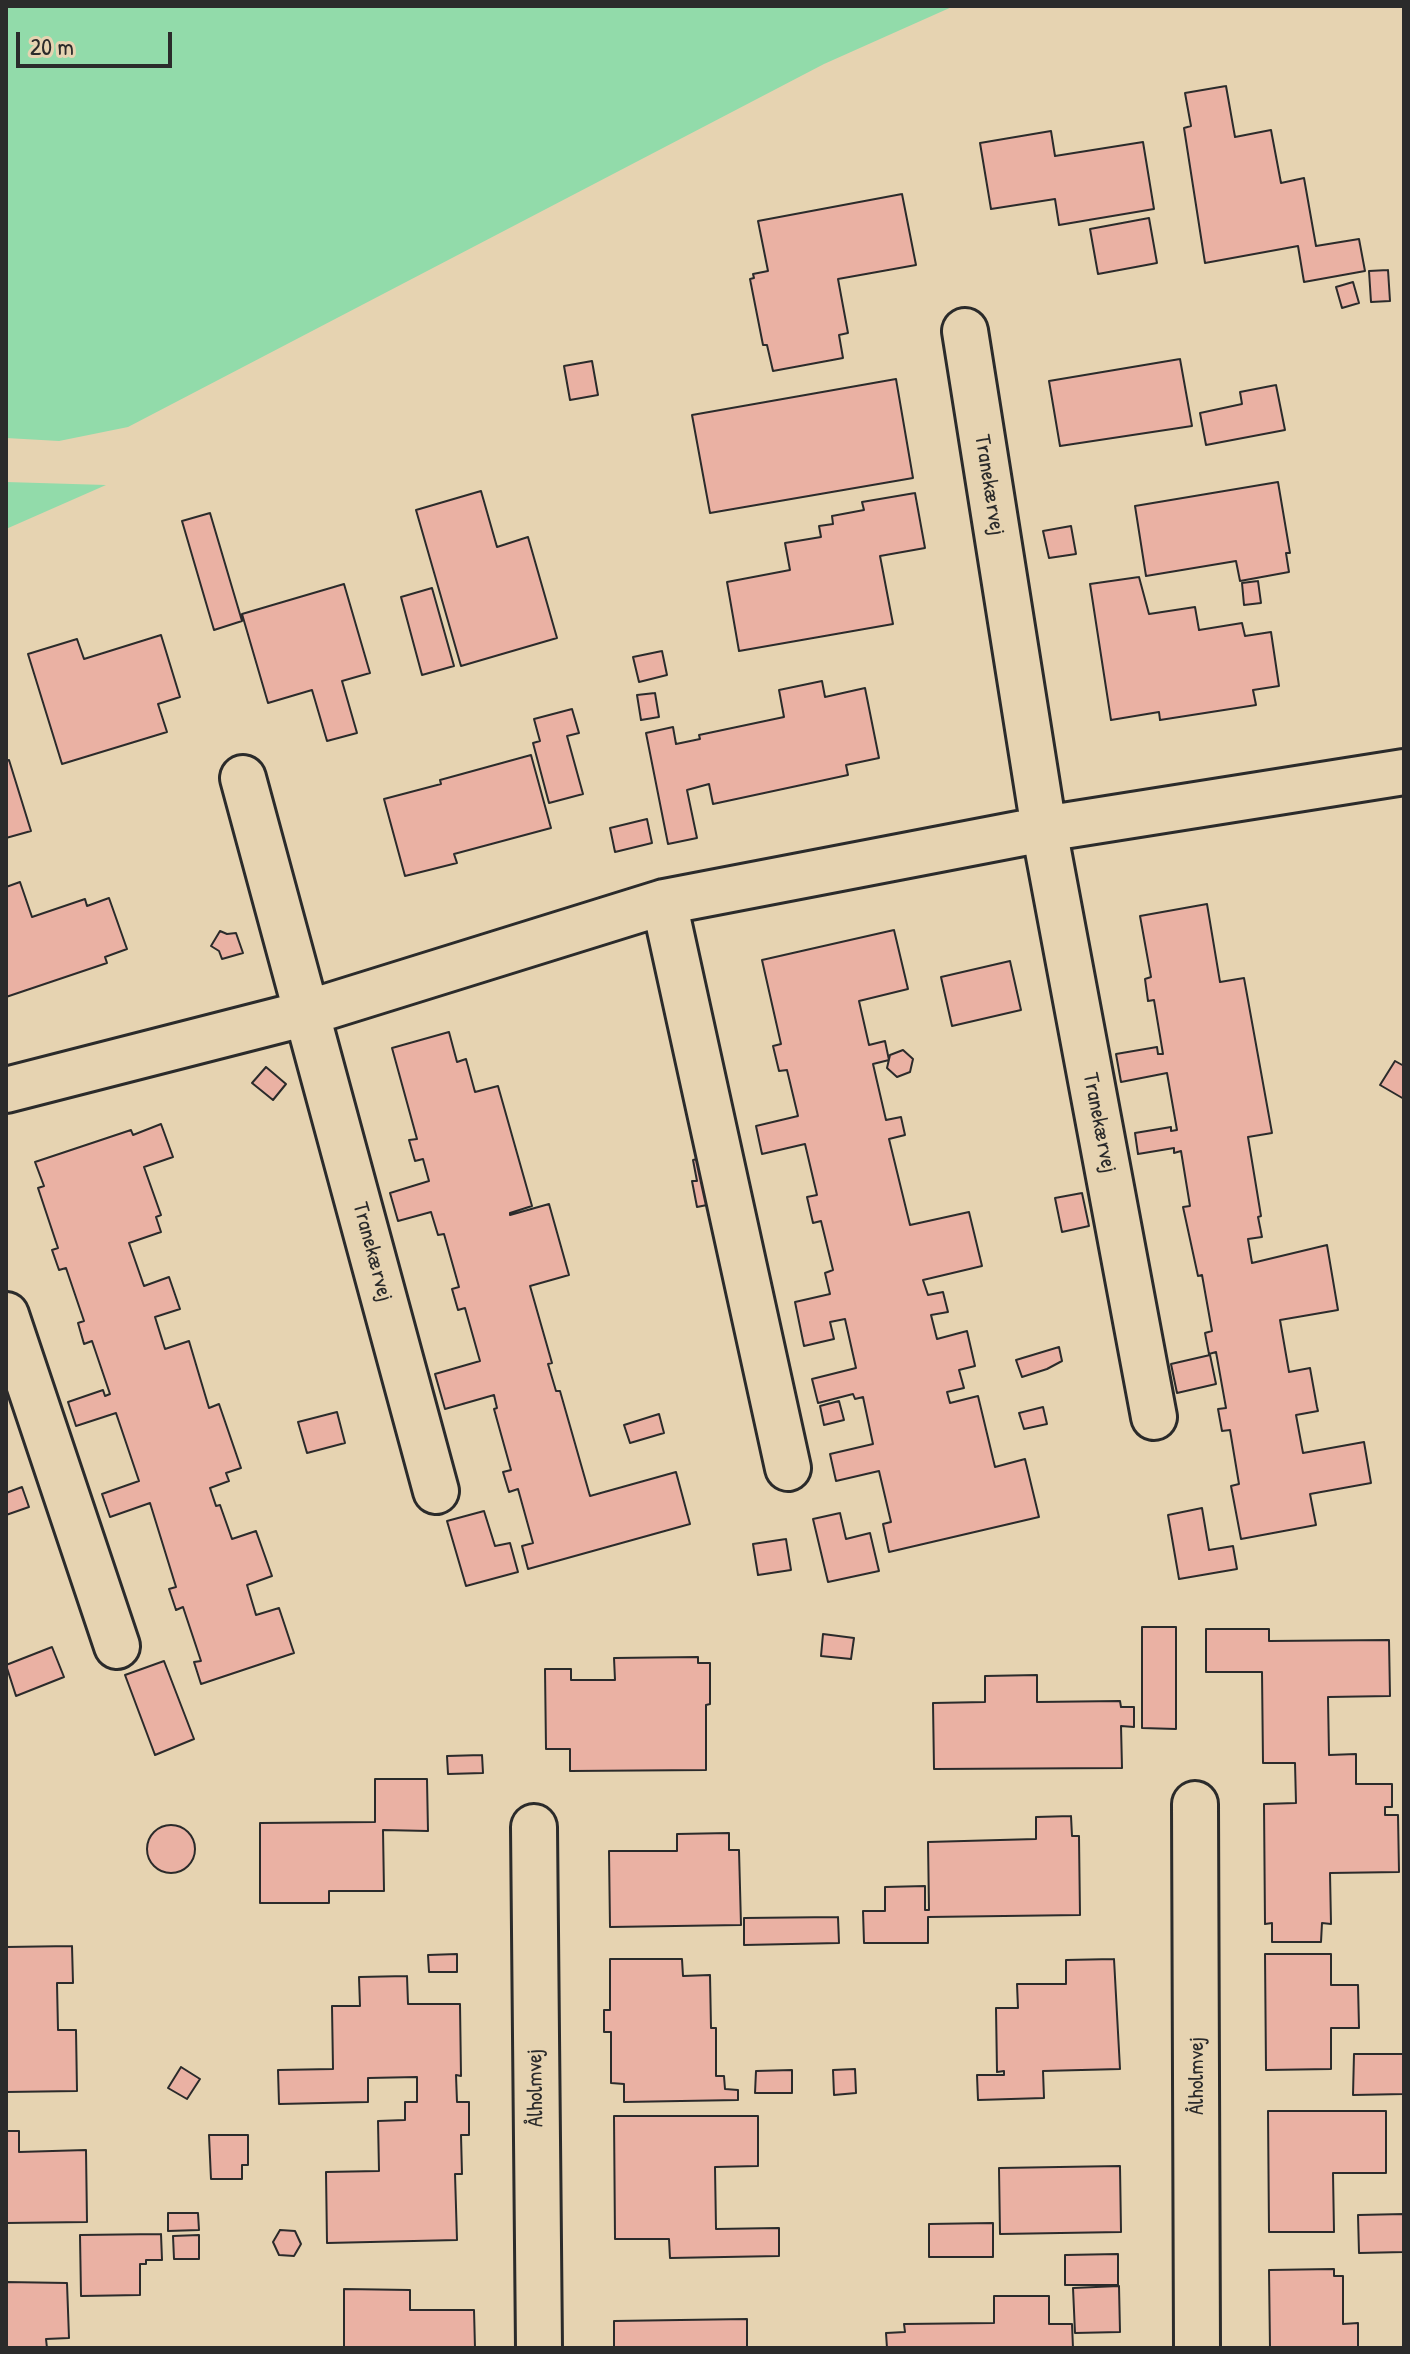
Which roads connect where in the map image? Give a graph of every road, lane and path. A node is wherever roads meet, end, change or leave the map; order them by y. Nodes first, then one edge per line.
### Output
1 (965, 331) dead end
2 (1404, 772) edge
3 (243, 778) dead end
4 (1044, 829) junction
5 (664, 902) junction
6 (307, 1013) junction
7 (6, 1090) edge
8 (6, 1315) edge
9 (1154, 1417) dead end
10 (788, 1468) dead end
11 (436, 1491) dead end
12 (117, 1646) dead end
13 (1195, 1804) dead end
14 (534, 1827) dead end
15 (539, 2348) edge
16 (1197, 2348) edge

1 - 4 street, Tranekærvej
2 - 4 street
3 - 6 street, Tranekærvej
4 - 5 street
4 - 9 street, Tranekærvej
5 - 6 street
5 - 10 street
6 - 7 street
6 - 11 street, Tranekærvej
8 - 12 street
13 - 16 street, Ålholmvej
14 - 15 street, Ålholmvej

